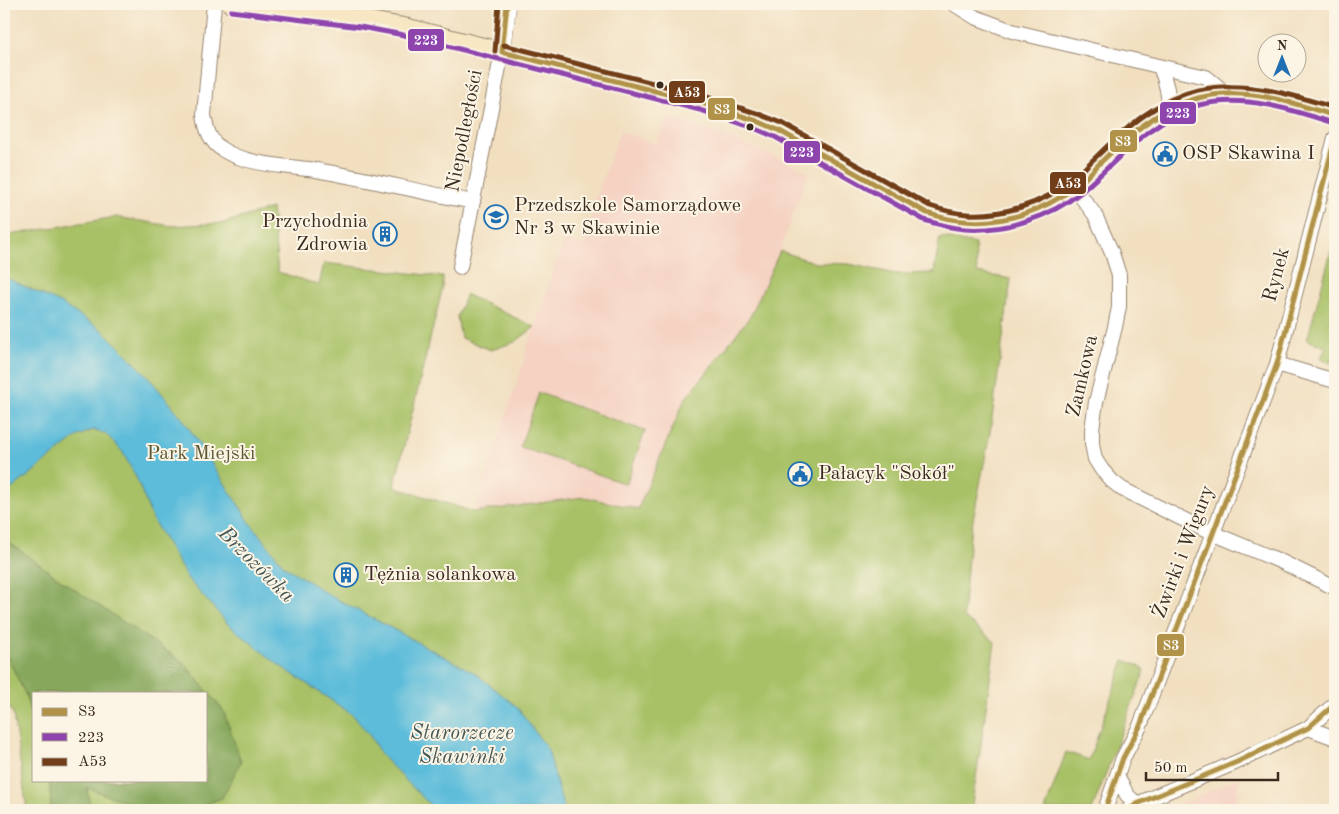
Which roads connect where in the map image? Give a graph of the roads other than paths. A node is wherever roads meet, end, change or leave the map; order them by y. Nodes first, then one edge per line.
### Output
1 (214, 4) edge
2 (232, 4) edge
3 (507, 4) edge
4 (954, 4) edge
5 (502, 52) junction
6 (1160, 67) junction
7 (1227, 94) junction
8 (1169, 109) junction
9 (1334, 109) edge
10 (1335, 138) edge
11 (1074, 188) junction
12 (473, 202) junction
13 (460, 266) dead end
14 (1277, 364) junction
15 (1335, 381) edge
16 (1213, 532) junction
17 (1335, 588) edge
18 (1335, 704) edge
19 (1308, 728) junction
20 (1335, 738) edge
21 (1117, 775) junction
22 (1132, 807) edge
23 (1106, 810) edge

1 - 12 street
2 - 5 main road
3 - 5 street, Niepodległości
4 - 6 street
5 - 11 main road
5 - 12 street, Niepodległości
6 - 7 street
6 - 8 street
7 - 8 main road
7 - 9 main road
8 - 11 main road
10 - 14 street, Rynek
11 - 16 street, Zamkowa
12 - 13 street, Niepodległości
14 - 15 street
14 - 16 street, Żwirki i Wigury
16 - 17 street, Zamkowa
16 - 21 street, Żwirki i Wigury
18 - 19 street
19 - 20 street
19 - 22 street
21 - 22 street
21 - 23 street, Żwirki i Wigury

